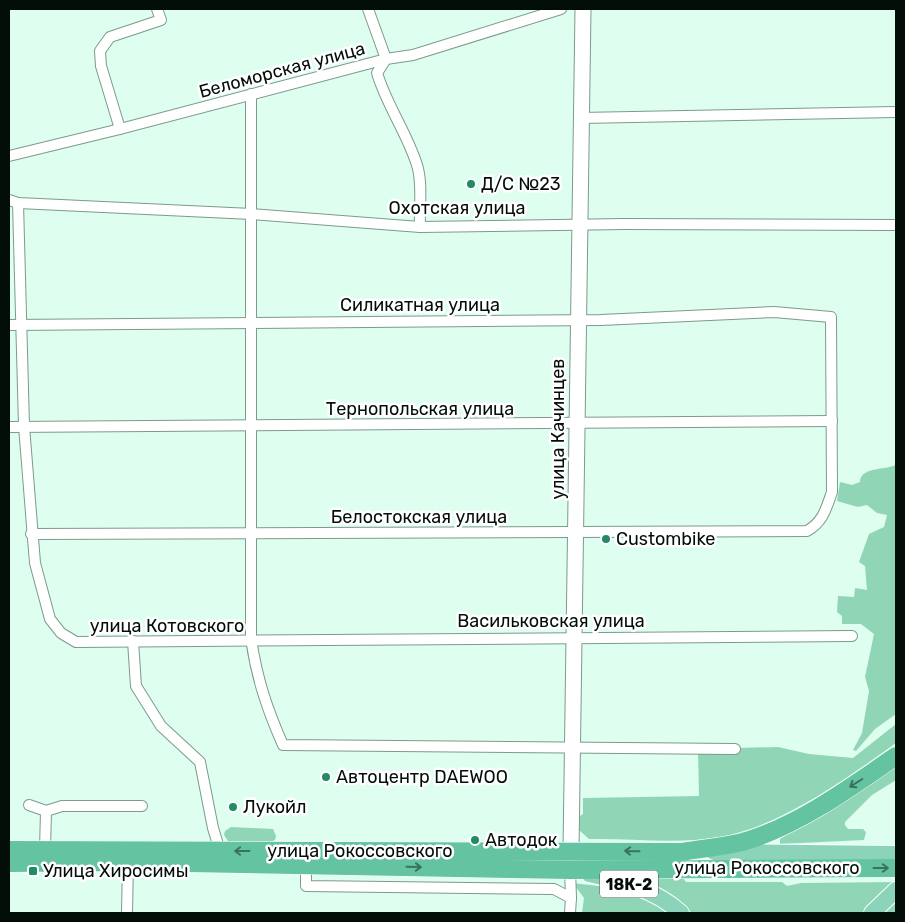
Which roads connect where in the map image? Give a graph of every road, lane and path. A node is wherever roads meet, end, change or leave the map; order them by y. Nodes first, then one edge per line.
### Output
1 (157, 9) edge
2 (368, 9) edge
3 (561, 9) edge
4 (583, 9) edge
5 (386, 59) junction
6 (251, 94) junction
7 (896, 112) edge
8 (580, 118) junction
9 (120, 129) junction
10 (9, 156) edge
11 (13, 202) edge
12 (252, 214) junction
13 (581, 224) junction
14 (896, 225) edge
15 (420, 227) junction
16 (577, 320) junction
17 (250, 322) junction
18 (9, 325) edge
19 (21, 326) junction
20 (832, 421) junction
21 (578, 424) junction
22 (24, 426) junction
23 (249, 426) junction
24 (9, 428) edge
25 (250, 533) junction
26 (576, 533) junction
27 (31, 534) junction
28 (852, 636) dead end
29 (573, 638) junction
30 (251, 640) junction
31 (133, 641) junction
32 (574, 748) junction
33 (736, 749) dead end
34 (896, 756) edge
35 (29, 805) dead end
36 (142, 806) dead end
37 (46, 812) junction
38 (9, 850) edge
39 (45, 850) junction
40 (571, 850) junction
41 (220, 851) junction
42 (681, 852) junction
43 (896, 854) edge
44 (128, 862) junction
45 (9, 863) edge
46 (306, 865) junction
47 (896, 868) edge
48 (570, 870) junction
49 (896, 890) edge
50 (570, 898) junction
51 (127, 913) edge
52 (570, 913) edge
53 (681, 913) edge
54 (872, 913) edge

1 - 9 street
2 - 5 street
3 - 5 street, Беломорская улица
4 - 8 main road, улица Качинцев
5 - 6 street, Беломорская улица
5 - 15 street
6 - 9 street, Беломорская улица
6 - 12 street
7 - 8 street
8 - 13 main road, улица Качинцев
9 - 10 street, Беломорская улица
11 - 12 street, Охотская улица
11 - 19 street, улица Котовского
12 - 15 street, Охотская улица
12 - 17 street
13 - 14 street, Охотская улица
13 - 15 street, Охотская улица
13 - 16 main road, улица Качинцев
16 - 17 street, Силикатная улица
16 - 20 street, Силикатная улица
16 - 21 main road, улица Качинцев
17 - 19 street, Силикатная улица
17 - 23 street
18 - 19 street, Силикатная улица
19 - 22 street, улица Котовского
20 - 21 street, Тернопольская улица
20 - 26 street, Белостокская улица
21 - 23 street, Тернопольская улица
21 - 26 main road, улица Качинцев
22 - 23 street, Тернопольская улица
22 - 24 street, Тернопольская улица
22 - 27 street, улица Котовского
23 - 25 street
25 - 26 street, Белостокская улица
25 - 27 street, Белостокская улица
25 - 30 street
26 - 29 main road, улица Качинцев
27 - 31 street, улица Котовского
28 - 29 street, Васильковская улица
29 - 30 street, Васильковская улица
29 - 32 main road, улица Качинцев
30 - 31 street, улица Котовского
30 - 32 street, улица Котовского
31 - 41 street
32 - 33 street
32 - 40 main road, улица Качинцев
34 -> 42 highway, улица Рокоссовского
35 - 37 street
36 - 37 street
37 - 39 street
38 - 39 highway, улица Рокоссовского
39 - 41 highway, улица Рокоссовского
40 -> 41 highway, улица Рокоссовского
42 -> 40 highway, улица Рокоссовского
42 - 43 main road
44 - 45 highway, улица Рокоссовского
44 - 46 highway, улица Рокоссовского
44 - 51 street
46 -> 48 highway, улица Рокоссовского
46 - 50 street
48 -> 47 highway, улица Рокоссовского
48 - 50 street
48 - 53 main road, 18К-2
49 - 54 main road
50 - 52 street

